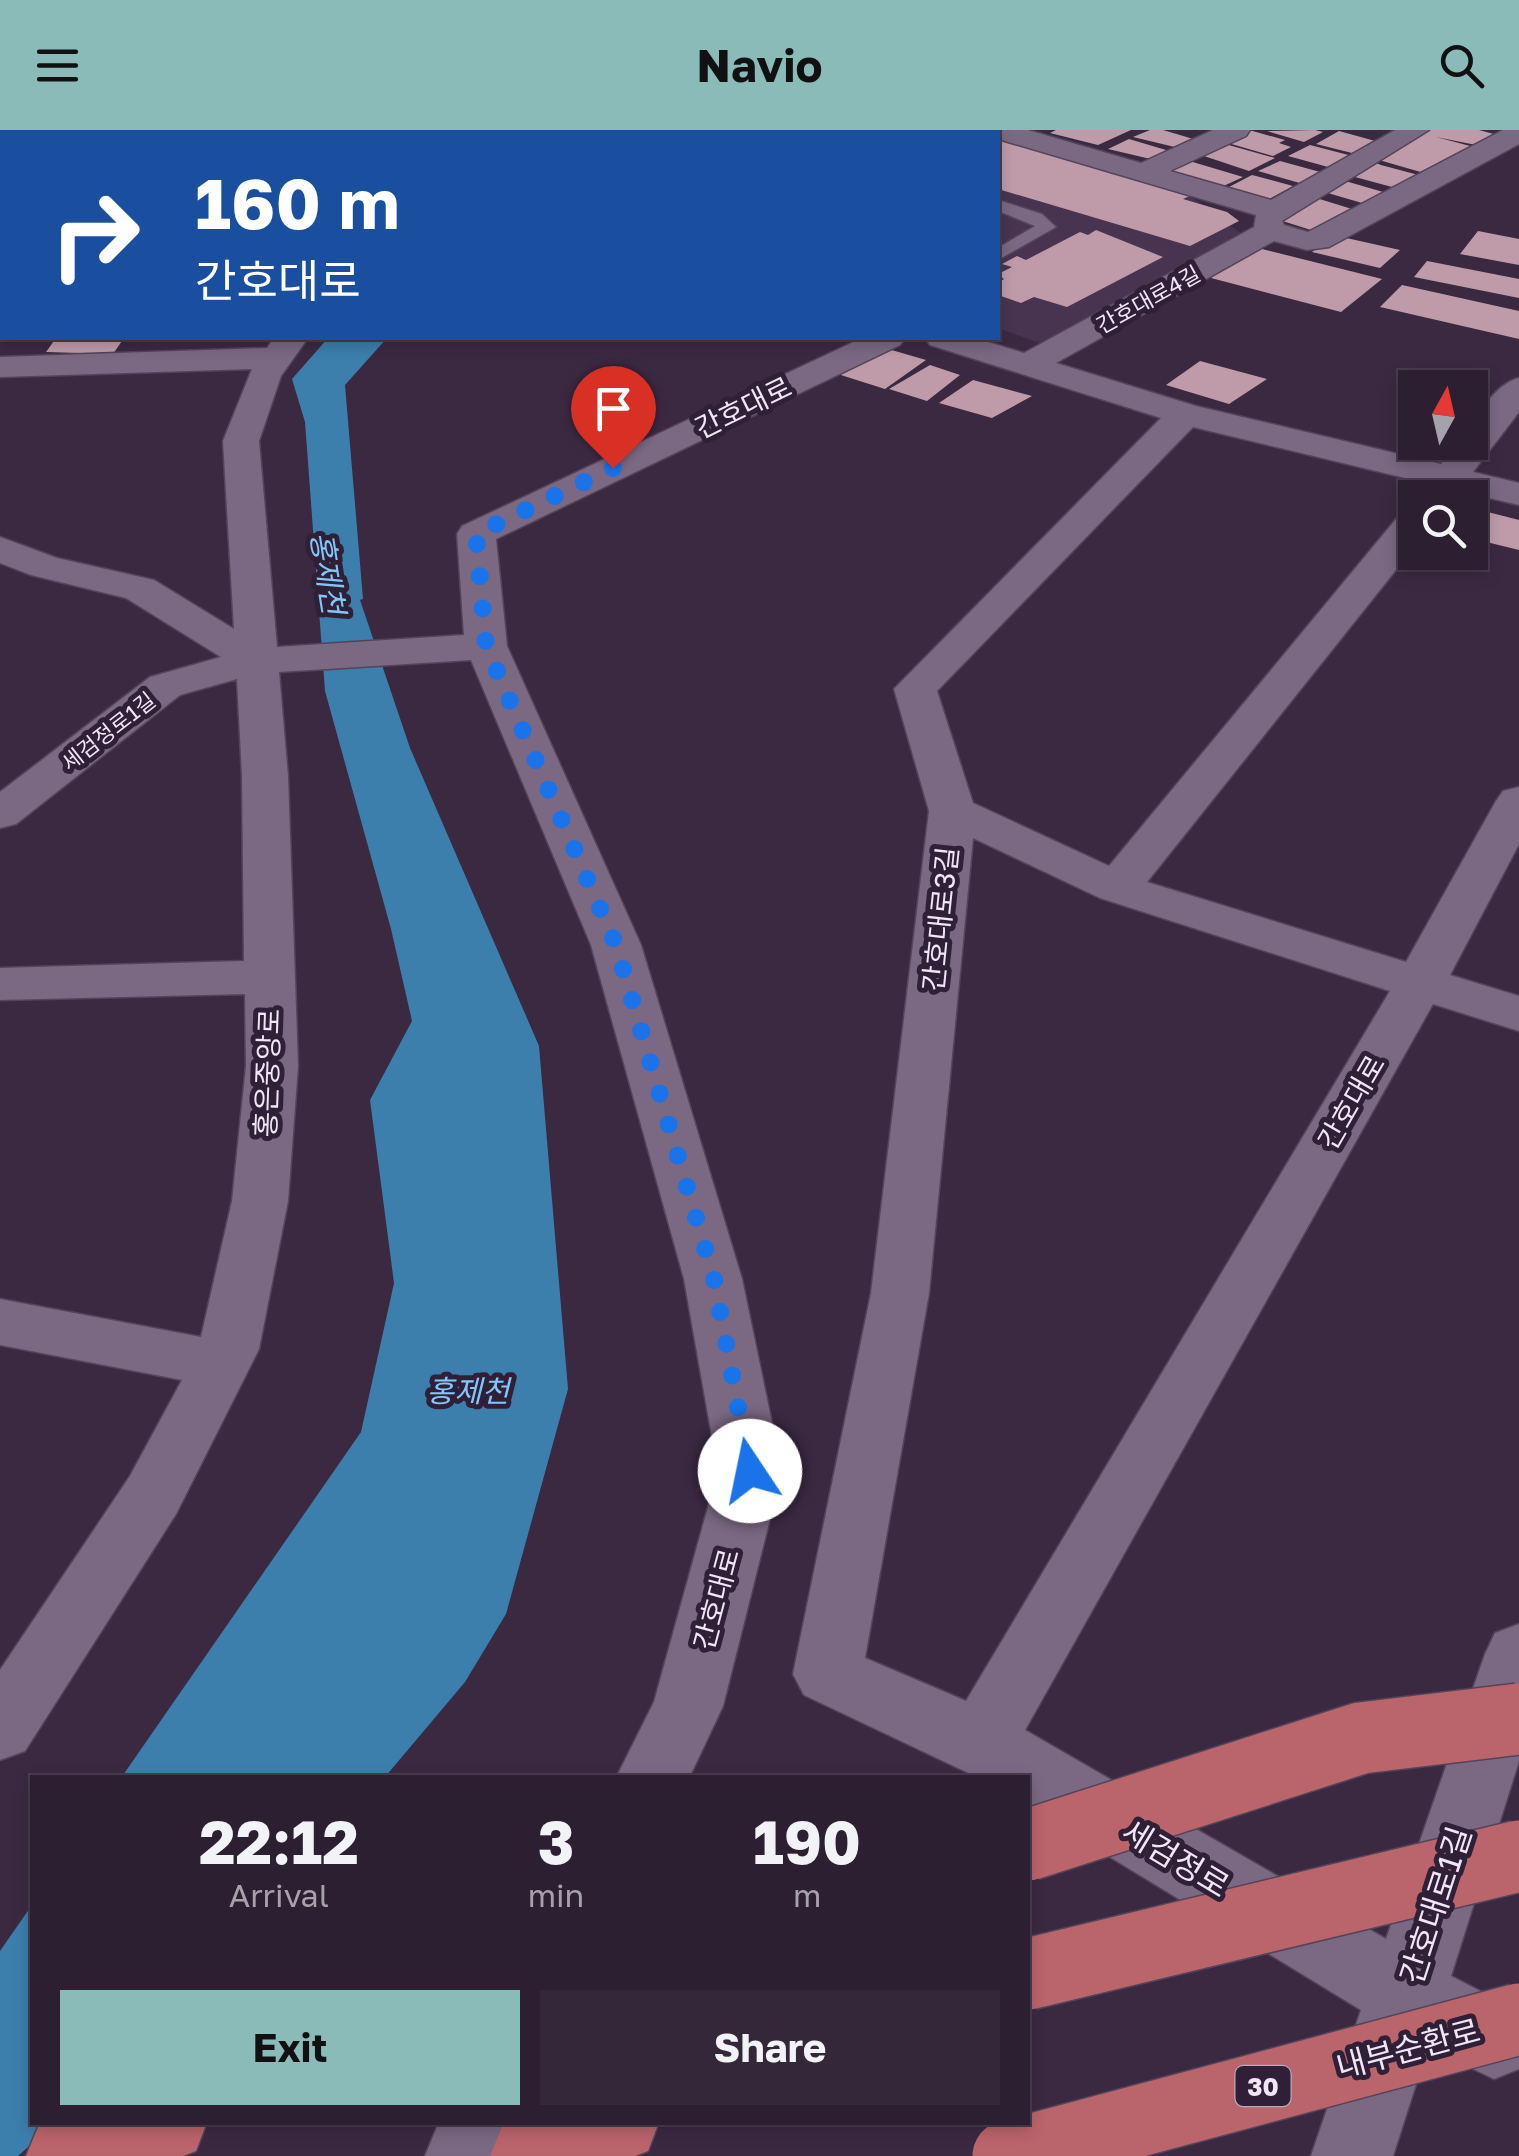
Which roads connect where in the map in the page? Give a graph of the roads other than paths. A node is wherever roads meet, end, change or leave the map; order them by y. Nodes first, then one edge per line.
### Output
1 (1236, 130) edge
2 (1415, 130) edge
3 (1018, 132) edge
4 (1519, 133) edge
5 (1144, 172) junction
6 (1000, 207) edge
7 (1272, 221) junction
8 (1000, 238) edge
9 (1020, 244) junction
10 (1000, 254) edge
11 (884, 340) edge
12 (948, 340) edge
13 (283, 348) edge
14 (1025, 366) junction
15 (0, 367) edge
16 (1519, 388) edge
17 (1185, 414) junction
18 (1417, 480) edge
19 (1447, 480) edge
20 (1488, 491) edge
21 (1519, 494) edge
22 (1398, 542) edge
23 (0, 550) edge
24 (486, 646) junction
25 (256, 662) junction
26 (8, 800) edge
27 (1519, 800) edge
28 (952, 811) junction
29 (1117, 888) junction
30 (270, 976) junction
31 (1421, 982) junction
32 (0, 984) edge
33 (1519, 1014) edge
34 (0, 1322) edge
35 (221, 1364) junction
36 (1519, 1654) edge
37 (828, 1674) joint
38 (1519, 1719) edge
39 (0, 1729) edge
40 (981, 1741) junction
41 (654, 1775) edge
42 (1030, 1844) edge
43 (1519, 1856) edge
44 (1030, 1974) edge
45 (1406, 1994) junction
46 (1519, 2019) edge
47 (1519, 2053) edge
48 (158, 2125) edge
49 (482, 2125) edge
50 (611, 2125) edge
51 (67, 2156) edge
52 (466, 2156) edge
53 (531, 2156) edge
54 (1008, 2156) edge
55 (1352, 2156) edge

1 - 5 street
2 - 7 street, 간호대로4길
3 - 5 street
4 - 7 street
5 - 7 street
6 - 9 lane
7 - 14 street, 간호대로4길
8 - 9 lane
9 - 10 lane
11 - 24 street, 간호대로
12 - 14 street
13 - 15 street, 홍은중앙로
13 - 25 street, 홍은중앙로
14 - 17 street
16 - 19 street
17 - 18 street
17 - 28 street
20 - 21 street
22 - 29 street
23 - 25 street
24 - 25 street, 세검정로1길
24 - 41 street, 간호대로
25 - 26 street, 세검정로1길
25 - 30 street, 홍은중앙로
27 - 31 street, 간호대로
28 - 29 street, 간호대로3길
28 - 37 street, 간호대로3길
29 - 31 street
30 - 32 street
30 - 35 street, 홍은중앙로
31 - 33 street
31 - 40 street, 간호대로
34 - 35 street
35 - 39 street, 홍은중앙로
36 - 45 street, 간호대로1길
37 - 40 street, 세검정로
38 - 42 highway, bridge
40 - 45 street, 세검정로
43 - 44 highway, bridge
45 - 47 street, 세검정로
45 - 55 street, 간호대로1길
46 - 54 highway, 내부순환로 / 30, bridge
48 - 51 highway
49 - 52 street
50 - 53 highway

